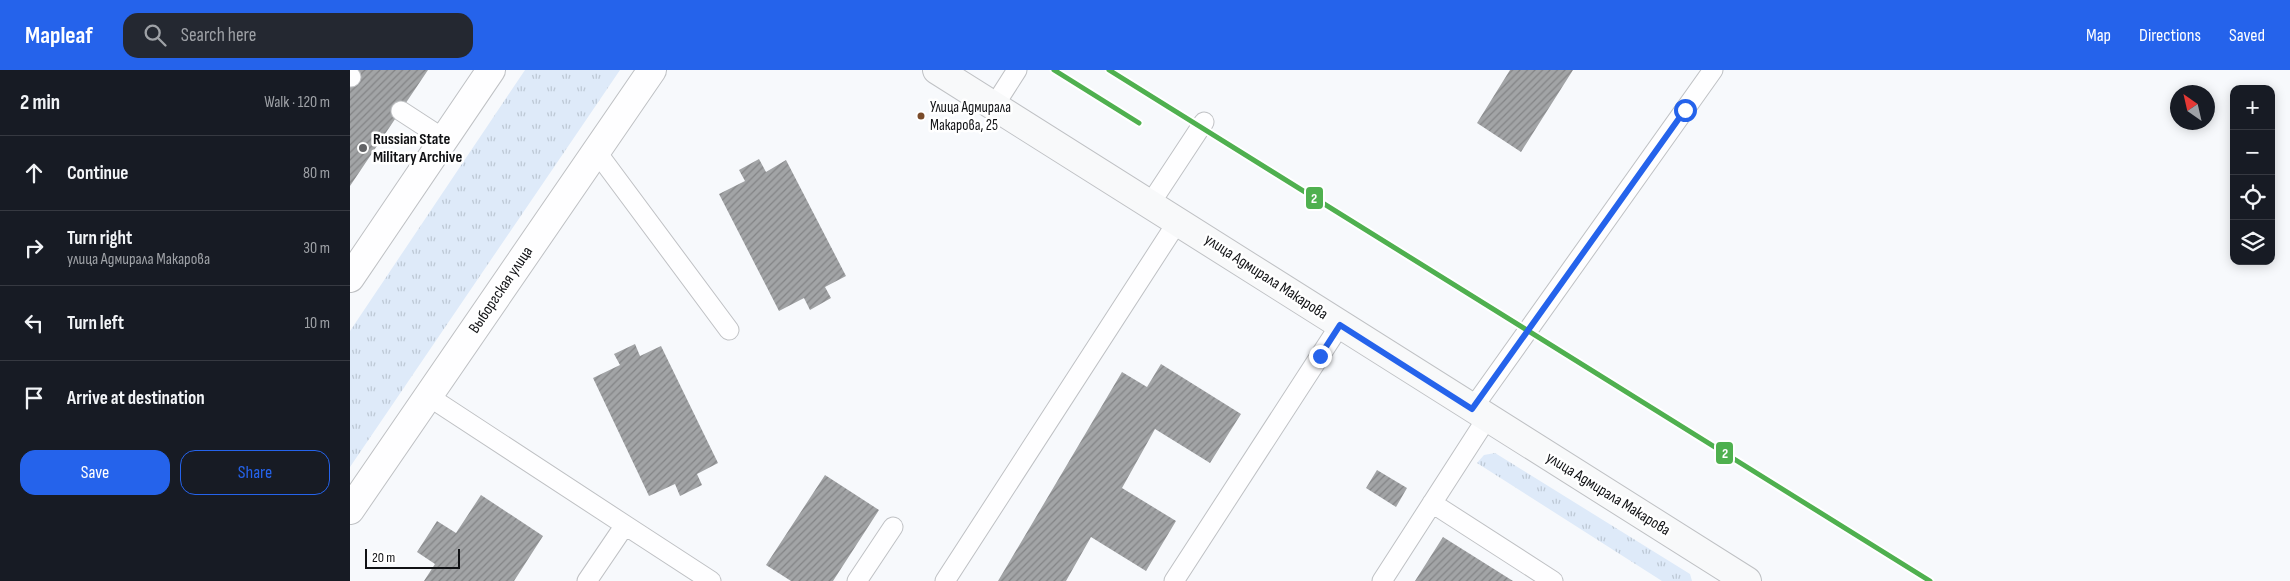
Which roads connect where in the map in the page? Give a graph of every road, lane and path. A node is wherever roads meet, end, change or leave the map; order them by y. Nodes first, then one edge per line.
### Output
1 (491, 70) edge
2 (652, 70) edge
3 (937, 70) edge
4 (1017, 70) edge
5 (1712, 70) edge
6 (994, 106) junction
7 (401, 111) dead end
8 (1204, 122) dead end
9 (444, 139) junction
10 (596, 152) junction
11 (1150, 204) junction
12 (1178, 221) junction
13 (350, 278) edge
14 (1340, 325) junction
15 (728, 330) dead end
16 (428, 396) junction
17 (1480, 413) junction
18 (1432, 503) junction
19 (350, 510) edge
20 (625, 525) junction
21 (893, 526) dead end
22 (1735, 578) edge
23 (586, 581) edge
24 (711, 581) edge
25 (857, 581) edge
26 (945, 581) edge
27 (1174, 581) edge
28 (1382, 581) edge
29 (1553, 581) edge

1 - 9 street
2 - 10 street, Выборгская улица
3 - 6 street, улица Адмирала Макарова
4 - 6 lane
5 - 17 lane
6 - 11 street, улица Адмирала Макарова
7 - 9 lane
8 - 11 lane
9 - 13 street
10 - 15 lane
10 - 16 street, Выборгская улица
11 - 12 street, улица Адмирала Макарова
12 - 14 street, улица Адмирала Макарова
12 - 26 lane
14 - 17 street, улица Адмирала Макарова
14 - 27 lane
16 - 19 street, Выборгская улица
16 - 20 lane
17 - 18 lane
17 - 22 street, улица Адмирала Макарова
18 - 28 lane
18 - 29 lane
20 - 23 lane
20 - 24 lane
21 - 25 lane

